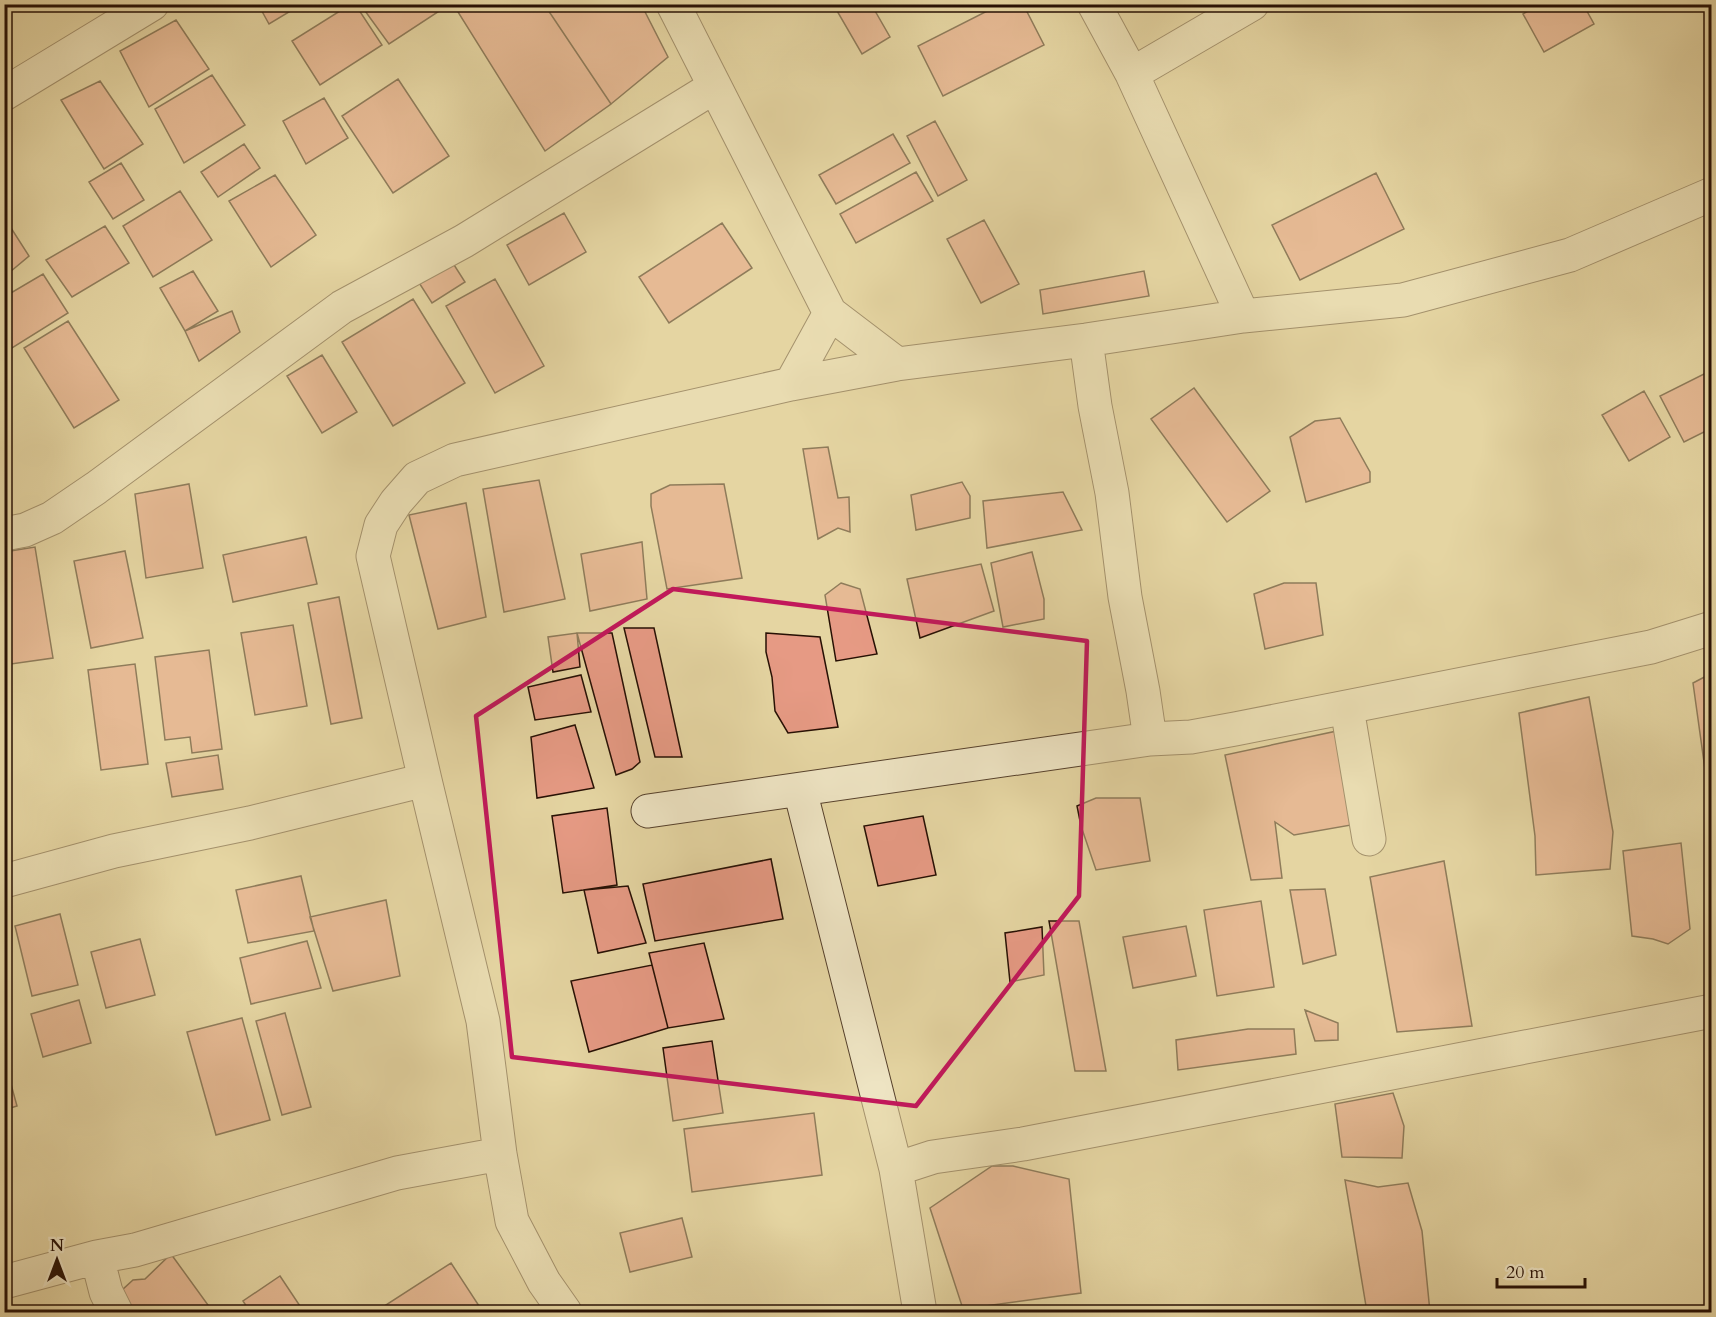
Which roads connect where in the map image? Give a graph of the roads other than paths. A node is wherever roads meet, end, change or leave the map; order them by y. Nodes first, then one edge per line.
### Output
1 (152, 4) edge
2 (673, 4) edge
3 (1094, 4) edge
4 (1252, 4) edge
5 (1132, 74) junction
6 (714, 87) junction
7 (4, 94) edge
8 (1712, 194) edge
9 (830, 313) junction
10 (1244, 316) junction
11 (1086, 340) junction
12 (897, 364) junction
13 (791, 384) junction
14 (4, 534) edge
15 (1712, 628) edge
16 (1347, 708) junction
17 (1150, 739) junction
18 (425, 780) junction
19 (800, 790) junction
20 (648, 811) dead end
21 (1369, 839) dead end
22 (4, 881) edge
23 (1712, 1011) edge
24 (500, 1154) junction
25 (896, 1169) junction
26 (97, 1257) junction
27 (4, 1282) edge
28 (117, 1312) edge
29 (565, 1312) edge
30 (920, 1312) edge

1 - 7 street
2 - 6 street
3 - 5 street
4 - 5 street
5 - 10 street
6 - 9 street
6 - 14 street
8 - 10 street
9 - 12 street
9 - 13 street
10 - 11 street
11 - 12 street
11 - 17 street
12 - 13 street
13 - 18 street
15 - 16 street
16 - 17 street
16 - 21 street
17 - 19 street
18 - 22 street
18 - 24 street
19 - 20 street
19 - 25 street
23 - 25 street
24 - 26 street
24 - 29 street
25 - 30 street
26 - 27 street
26 - 28 street

